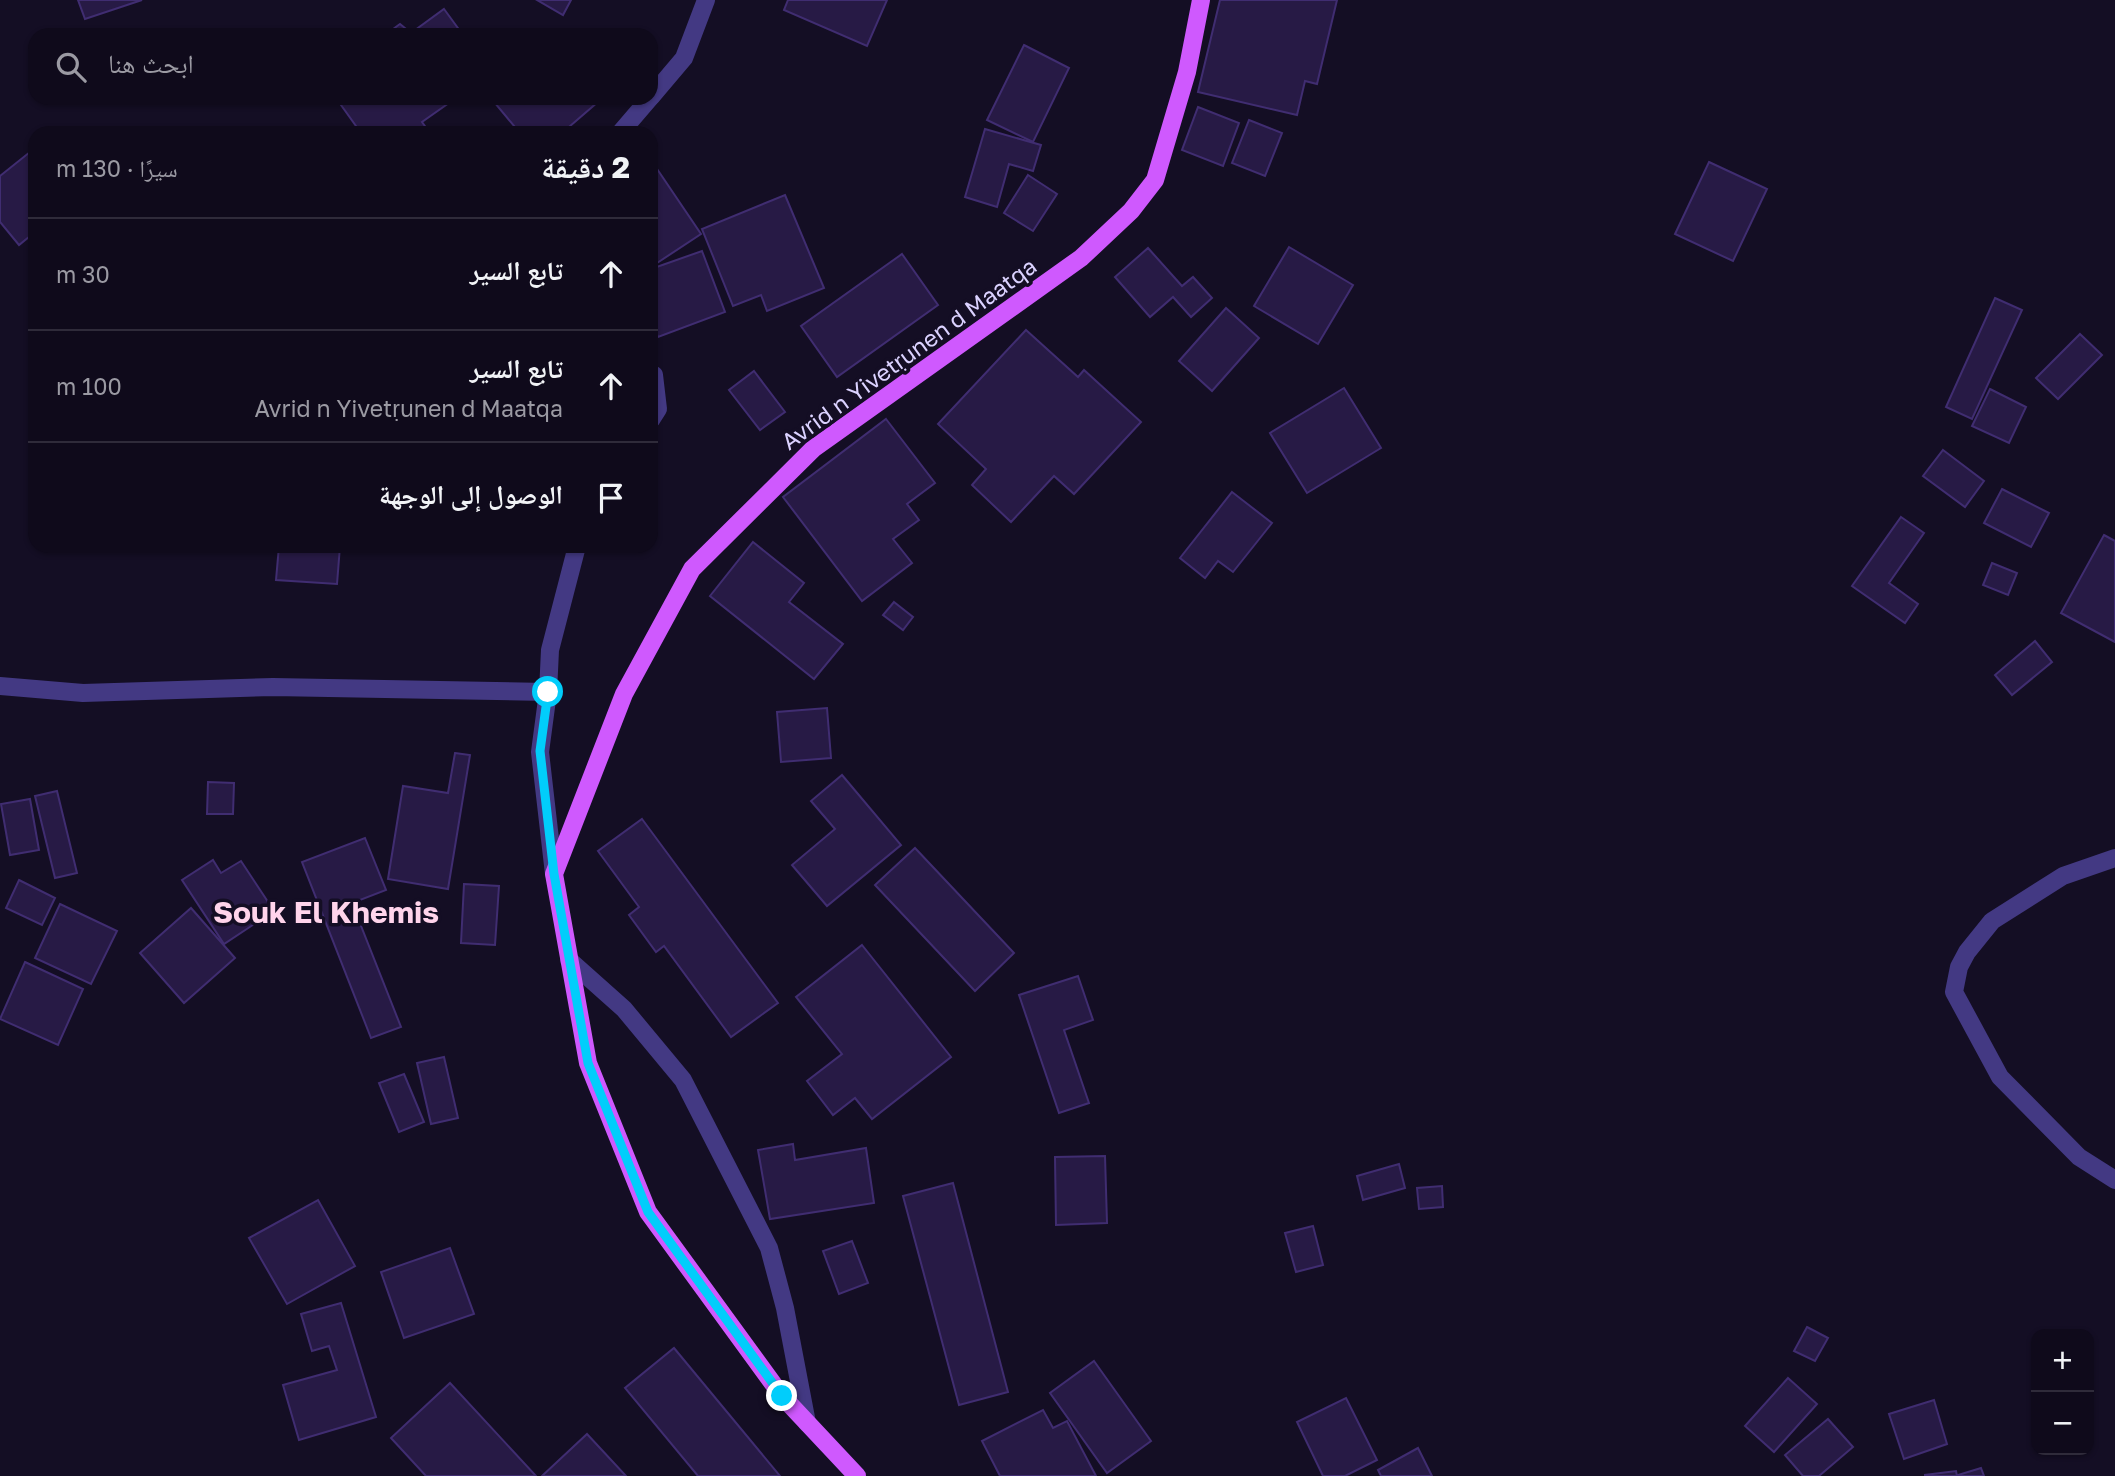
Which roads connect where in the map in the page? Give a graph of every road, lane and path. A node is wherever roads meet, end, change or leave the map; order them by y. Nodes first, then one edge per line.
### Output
1 (706, 0) edge
2 (1201, 0) edge
3 (658, 88) edge
4 (643, 105) edge
5 (626, 126) edge
6 (575, 553) edge
7 (0, 686) edge
8 (548, 692) junction
9 (2115, 858) edge
10 (554, 874) junction
11 (569, 960) junction
12 (2115, 1180) edge
13 (807, 1423) junction
14 (857, 1476) edge

1 - 3 street
2 - 10 main road, Avrid n Yivetṛunen d Maatqa
4 - 5 street
6 - 8 street
7 - 8 street
8 - 10 street
9 - 12 street
10 - 11 main road
11 - 13 main road
11 - 13 street
13 - 14 main road

